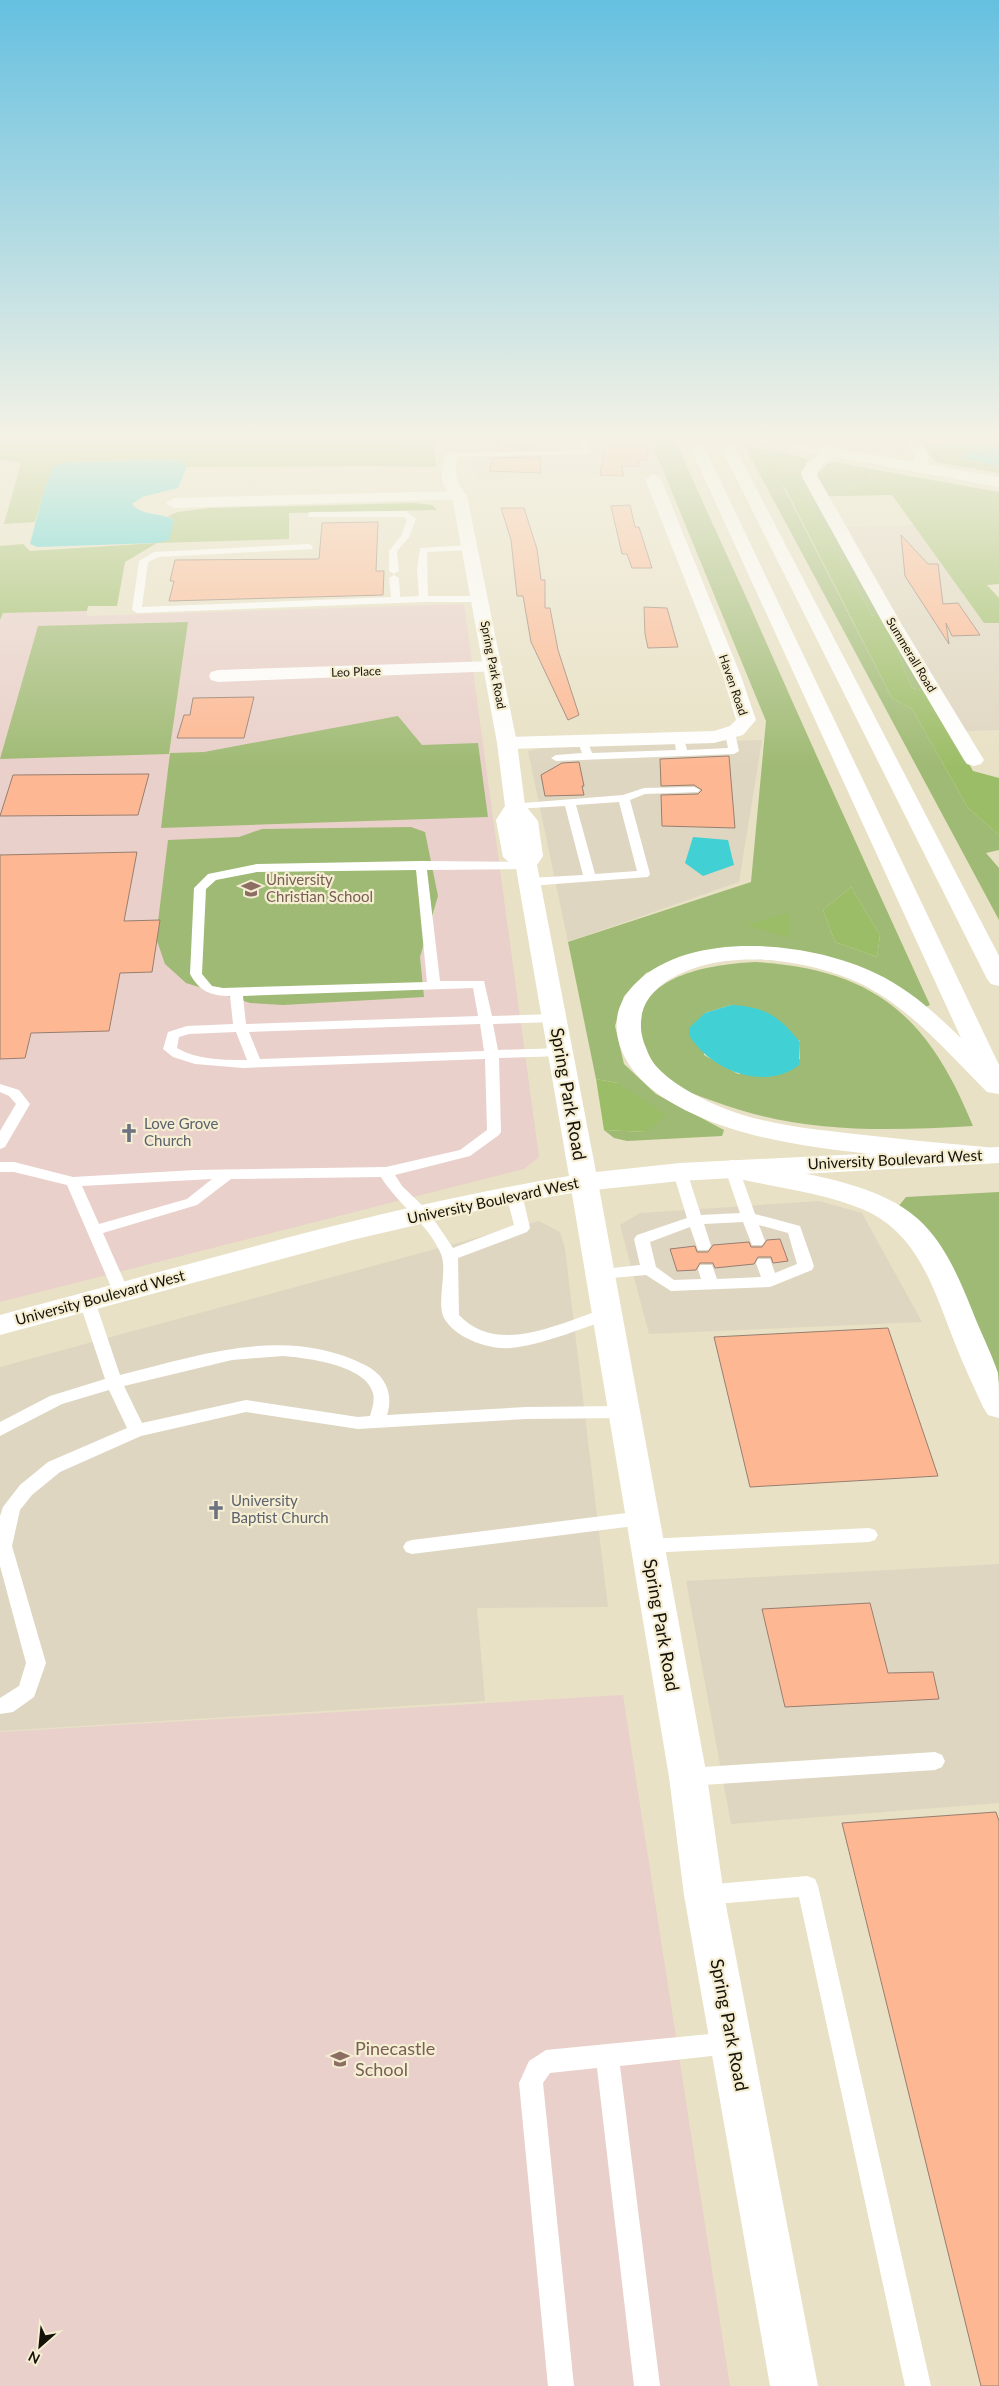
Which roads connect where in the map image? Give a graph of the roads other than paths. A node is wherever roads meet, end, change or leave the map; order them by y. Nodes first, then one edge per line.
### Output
1 (398, 545) edge
2 (680, 545) edge
3 (743, 545) edge
4 (777, 545) edge
5 (848, 545) edge
6 (309, 547) dead end
7 (470, 548) joint
8 (416, 550) junction
9 (393, 551) junction
10 (424, 599) junction
11 (481, 599) junction
12 (396, 600) junction
13 (494, 667) junction
14 (218, 676) dead end
15 (508, 743) junction
16 (585, 748) junction
17 (556, 758) dead end
18 (974, 760) dead end
19 (694, 790) dead end
20 (624, 798) junction
21 (569, 801) junction
22 (515, 806) junction
23 (421, 865) junction
24 (528, 874) junction
25 (590, 878) junction
26 (999, 979) edge
27 (434, 986) junction
28 (236, 992) junction
29 (554, 1018) junction
30 (485, 1019) junction
31 (240, 1027) junction
32 (561, 1052) junction
33 (492, 1055) junction
34 (255, 1063) junction
35 (0, 1088) edge
36 (997, 1090) edge
37 (0, 1144) edge
38 (0, 1149) edge
39 (992, 1155) edge
40 (7, 1167) edge
41 (732, 1169) junction
42 (386, 1172) junction
43 (680, 1172) junction
44 (227, 1175) junction
45 (73, 1182) junction
46 (584, 1182) junction
47 (514, 1194) junction
48 (423, 1214) junction
49 (748, 1217) junction
50 (695, 1220) junction
51 (94, 1231) junction
52 (757, 1241) dead end
53 (703, 1246) dead end
54 (450, 1255) junction
55 (764, 1263) dead end
56 (648, 1270) junction
57 (600, 1274) junction
58 (770, 1282) junction
59 (121, 1292) junction
60 (87, 1302) junction
61 (607, 1314) junction
62 (0, 1325) edge
63 (114, 1382) junction
64 (999, 1407) edge
65 (624, 1412) junction
66 (377, 1420) junction
67 (0, 1430) edge
68 (137, 1431) junction
69 (645, 1532) junction
70 (869, 1535) dead end
71 (412, 1547) dead end
72 (0, 1706) edge
73 (935, 1761) dead end
74 (688, 1776) junction
75 (704, 1895) junction
76 (732, 2042) junction
77 (607, 2056) junction
78 (561, 2386) edge
79 (647, 2386) edge
80 (794, 2386) edge
81 (918, 2386) edge

1 - 9 lane
2 - 16 main road, Haven Road
3 - 36 main road
4 - 26 main road
5 - 18 main road, Summerall Road
6 - 12 lane
7 - 8 lane
7 - 11 main road, Spring Park Road
8 - 9 lane
8 - 10 lane
9 - 12 lane
10 - 11 lane
10 - 12 lane
11 - 13 main road, Spring Park Road
13 - 14 main road, Leo Place
13 - 15 main road, Spring Park Road
15 - 16 main road, Haven Road
15 - 22 main road, Spring Park Road
16 - 17 lane
19 - 20 lane
20 - 21 lane
20 - 25 lane
21 - 22 lane
21 - 25 lane
22 - 24 main road, Spring Park Road
23 - 24 lane
23 - 27 lane
23 - 28 lane
24 - 25 lane
24 - 29 main road, Spring Park Road
27 - 28 lane
27 - 30 lane
28 - 31 lane
29 - 30 lane
29 - 32 main road, Spring Park Road
30 - 31 lane
30 - 33 lane
31 - 34 lane
31 - 34 lane
32 - 33 lane
32 - 46 main road, Spring Park Road
33 - 34 lane
33 - 42 lane
35 - 37 lane
36 - 39 main road
38 - 40 lane
39 - 41 main road, University Boulevard West
40 - 45 lane
41 - 43 main road, University Boulevard West
41 - 49 lane
41 - 64 main road
42 - 44 lane
42 - 48 lane
43 - 46 main road, University Boulevard West
43 - 50 lane
44 - 45 lane
44 - 51 lane
45 - 51 lane
46 - 47 main road, University Boulevard West
46 - 57 main road, Spring Park Road
47 - 48 main road, University Boulevard West
47 - 54 lane
48 - 54 lane
48 - 59 main road, University Boulevard West
49 - 50 lane
49 - 52 lane
49 - 58 lane
50 - 53 lane
50 - 56 lane
51 - 59 lane
54 - 61 lane
55 - 58 lane
56 - 57 lane
56 - 58 lane
57 - 61 main road, Spring Park Road
59 - 60 main road, University Boulevard West
60 - 62 main road, University Boulevard West
60 - 63 lane
61 - 65 main road, Spring Park Road
63 - 66 lane
63 - 67 lane
63 - 68 lane
65 - 66 lane
65 - 69 main road, Spring Park Road
66 - 68 lane
68 - 72 lane
69 - 70 lane
69 - 71 lane
69 - 74 main road, Spring Park Road
73 - 74 lane
74 - 75 main road, Spring Park Road
75 - 76 main road, Spring Park Road
75 - 81 lane
76 - 77 lane
76 - 80 main road, Spring Park Road
77 - 78 lane
77 - 79 lane

